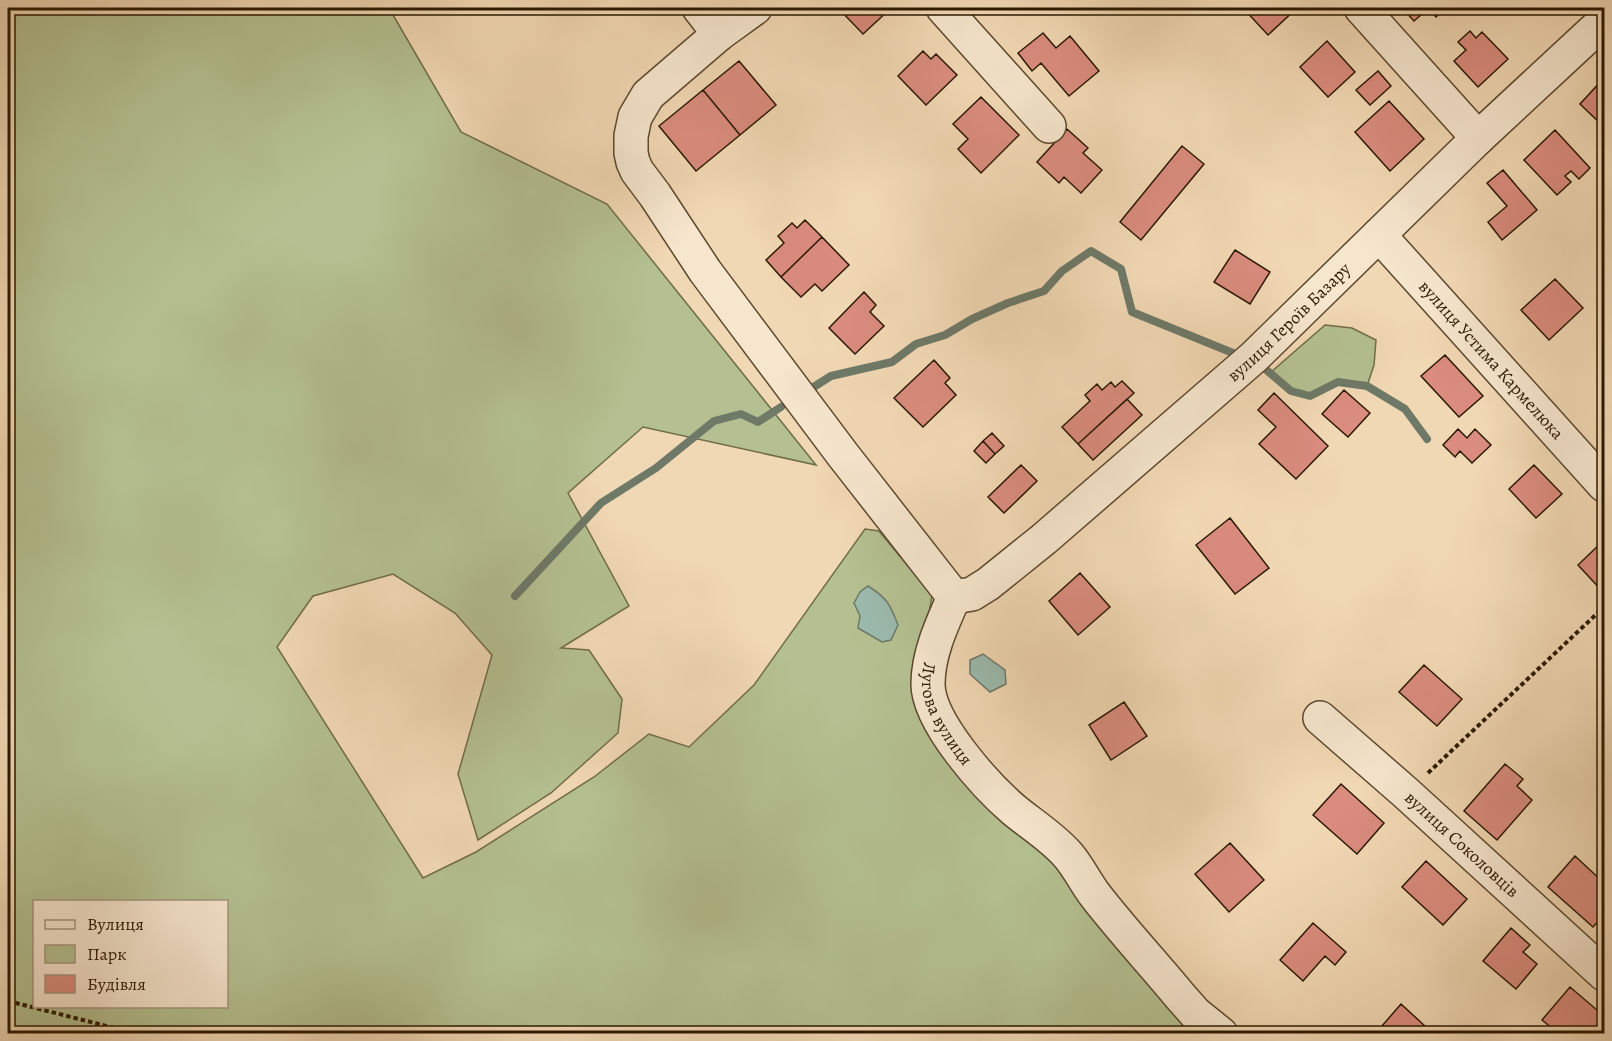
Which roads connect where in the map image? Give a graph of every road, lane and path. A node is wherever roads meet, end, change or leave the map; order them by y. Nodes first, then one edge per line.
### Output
1 (699, 8) edge
2 (755, 8) edge
3 (943, 8) edge
4 (1361, 8) edge
5 (1605, 21) edge
6 (719, 34) junction
7 (1049, 126) dead end
8 (1478, 138) junction
9 (1378, 235) junction
10 (1605, 485) edge
11 (954, 597) junction
12 (1605, 607) edge
13 (1320, 718) dead end
14 (1406, 793) junction
15 (1605, 974) edge
16 (8, 1001) edge
17 (33, 1007) edge
18 (36, 1008) edge
19 (138, 1034) edge
20 (1221, 1034) edge

1 - 6 street
2 - 6 street
3 - 7 street
4 - 8 street
5 - 8 street, вулиця Героїв Базару
6 - 11 street
8 - 9 street, вулиця Героїв Базару
9 - 10 street, вулиця Устима Кармелюка
9 - 11 street, вулиця Героїв Базару
11 - 20 street, Лугова вулиця
12 - 14 path
13 - 14 street, вулиця Соколовців
14 - 15 street, вулиця Соколовців
16 - 17 path
18 - 19 path

